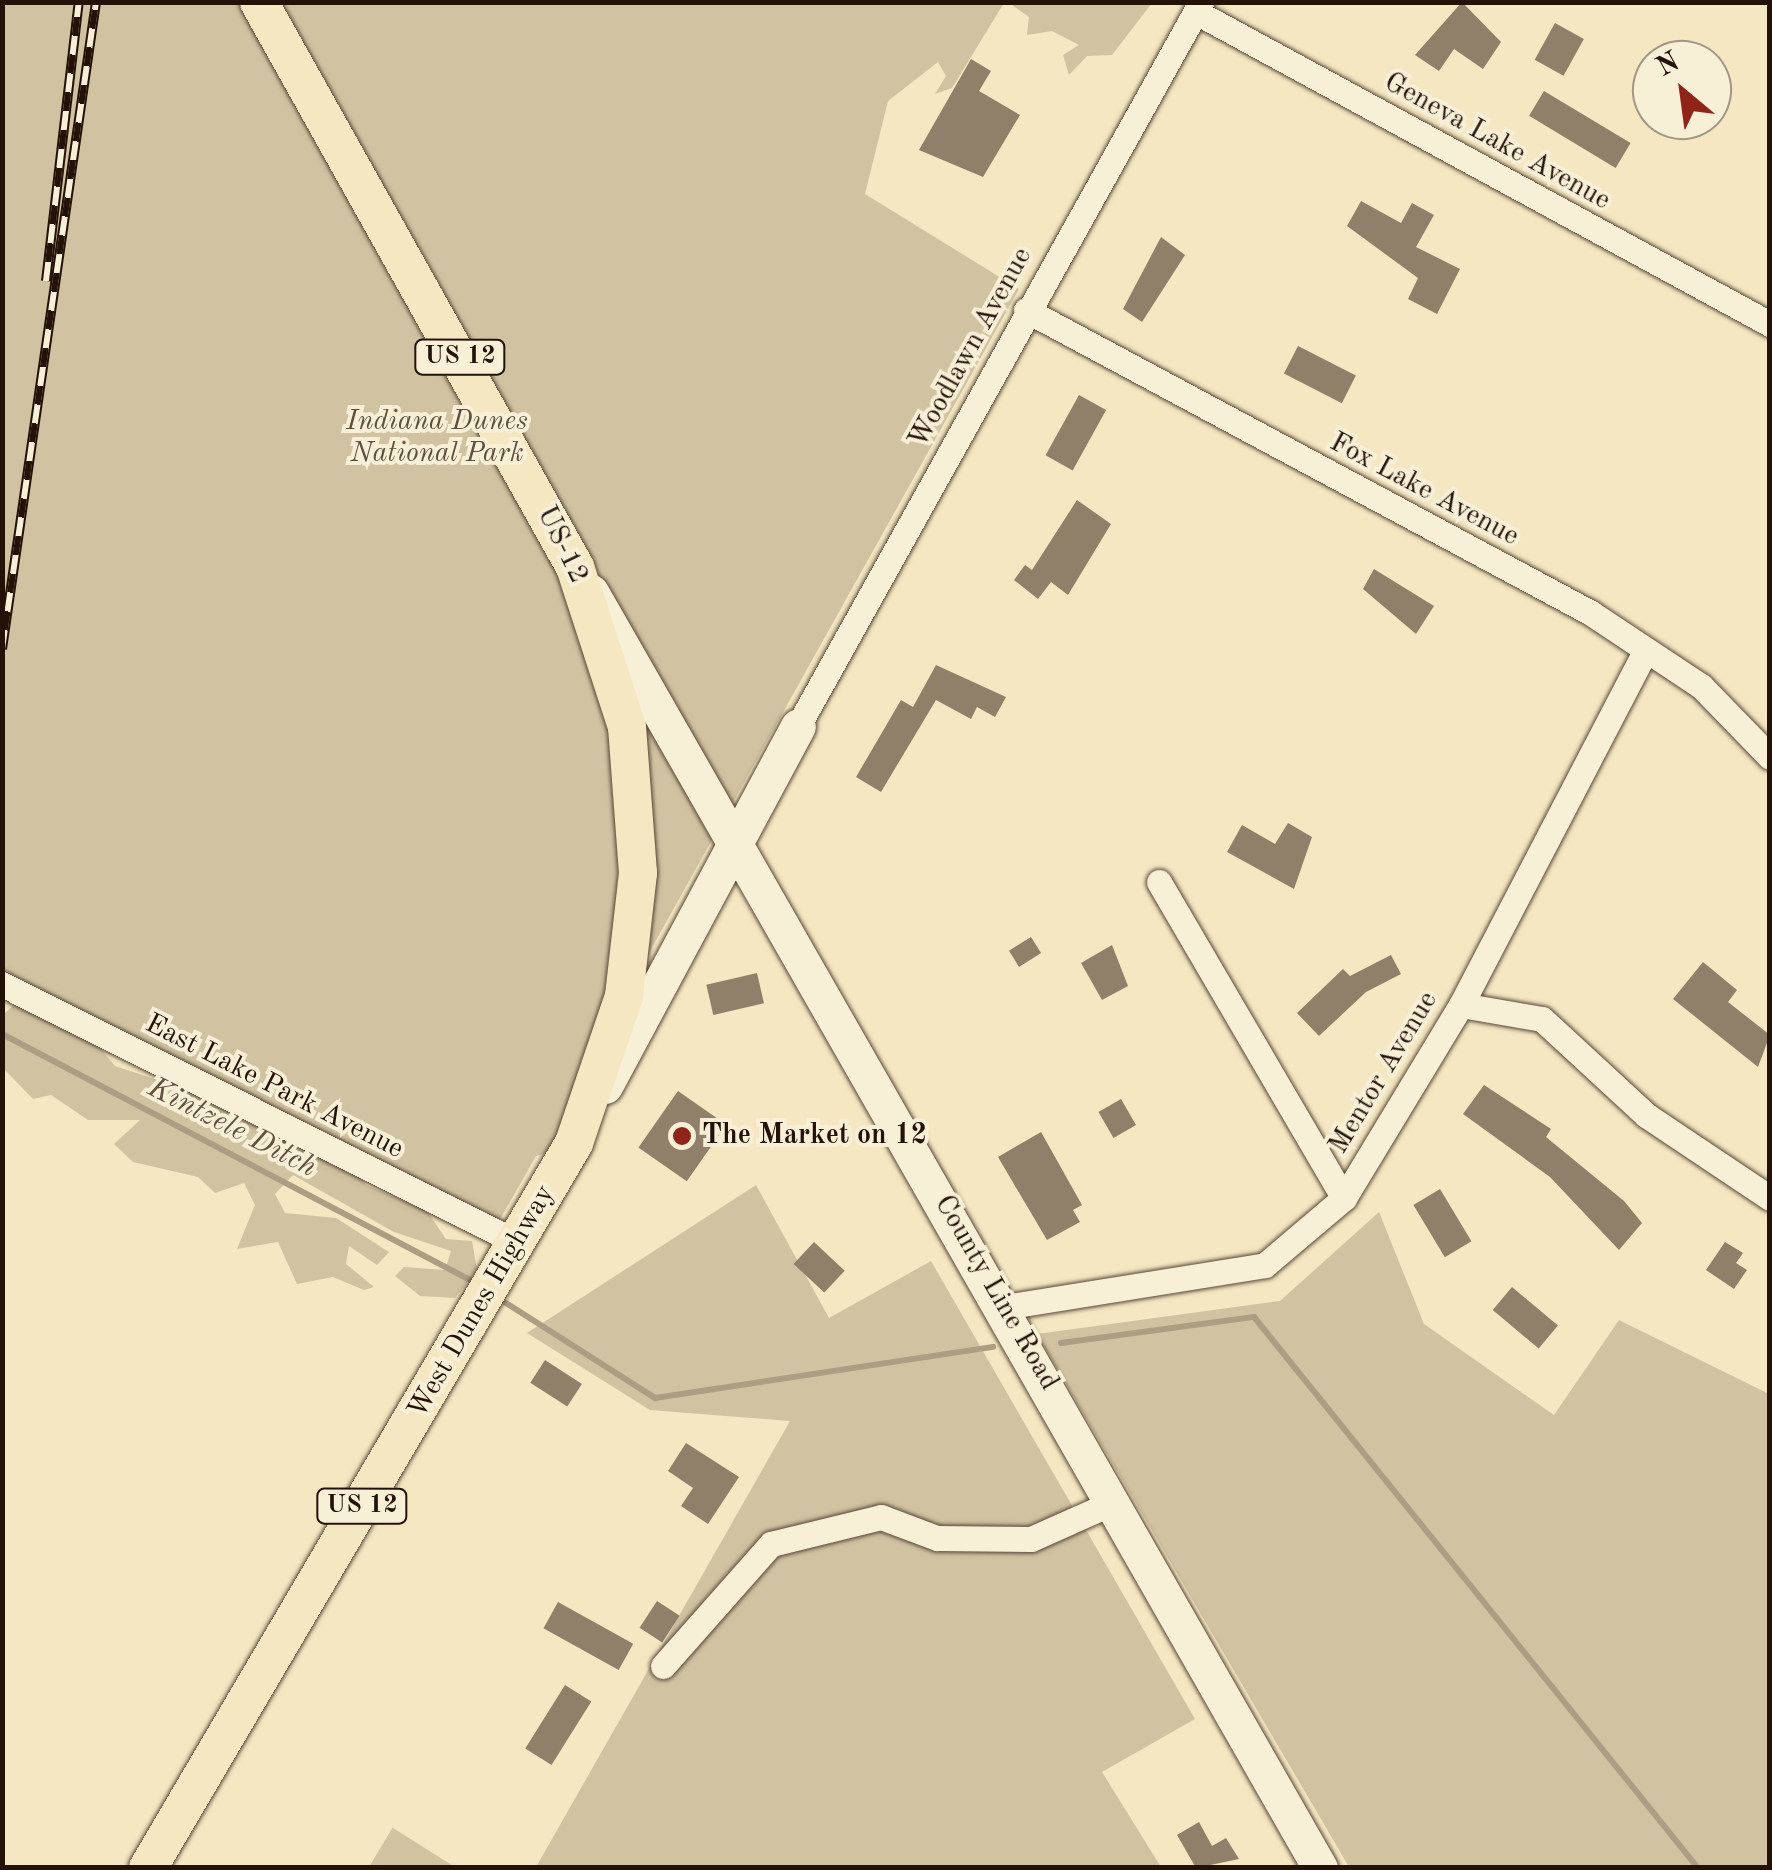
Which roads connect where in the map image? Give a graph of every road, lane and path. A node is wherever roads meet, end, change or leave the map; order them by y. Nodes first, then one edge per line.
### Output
1 (258, 2) edge
2 (1199, 7) edge
3 (1026, 310) junction
4 (1770, 324) edge
5 (575, 567) junction
6 (1644, 652) junction
7 (798, 726) joint
8 (1770, 756) edge
9 (739, 840) junction
10 (1159, 882) dead end
11 (2, 984) edge
12 (1461, 1006) junction
13 (574, 1144) junction
14 (1344, 1198) junction
15 (1770, 1198) edge
16 (518, 1243) junction
17 (1004, 1306) junction
18 (1114, 1502) junction
19 (663, 1666) dead end
20 (148, 1868) edge
21 (1320, 1868) edge

1 - 5 main road, US-12 / US 12
2 - 3 street, Woodlawn Avenue
2 - 4 street, Geneva Lake Avenue
3 - 6 street, Fox Lake Avenue
3 - 7 street, Woodlawn Avenue
5 - 9 street, County Line Road
5 - 13 main road, US-12 / US 12
6 - 8 street, Fox Lake Avenue
6 - 12 street, Mentor Avenue
7 - 9 street, West Dunes Highway
9 - 13 street, West Dunes Highway
9 - 17 street, County Line Road
10 - 14 street
11 - 16 street, East Lake Park Avenue
12 - 14 street, Mentor Avenue
12 - 15 street
13 - 16 main road, West Dunes Highway / US 12
14 - 17 street, Mentor Avenue
16 - 20 main road, West Dunes Highway / US 12
17 - 18 street, County Line Road
18 - 19 street
18 - 21 street, County Line Road

